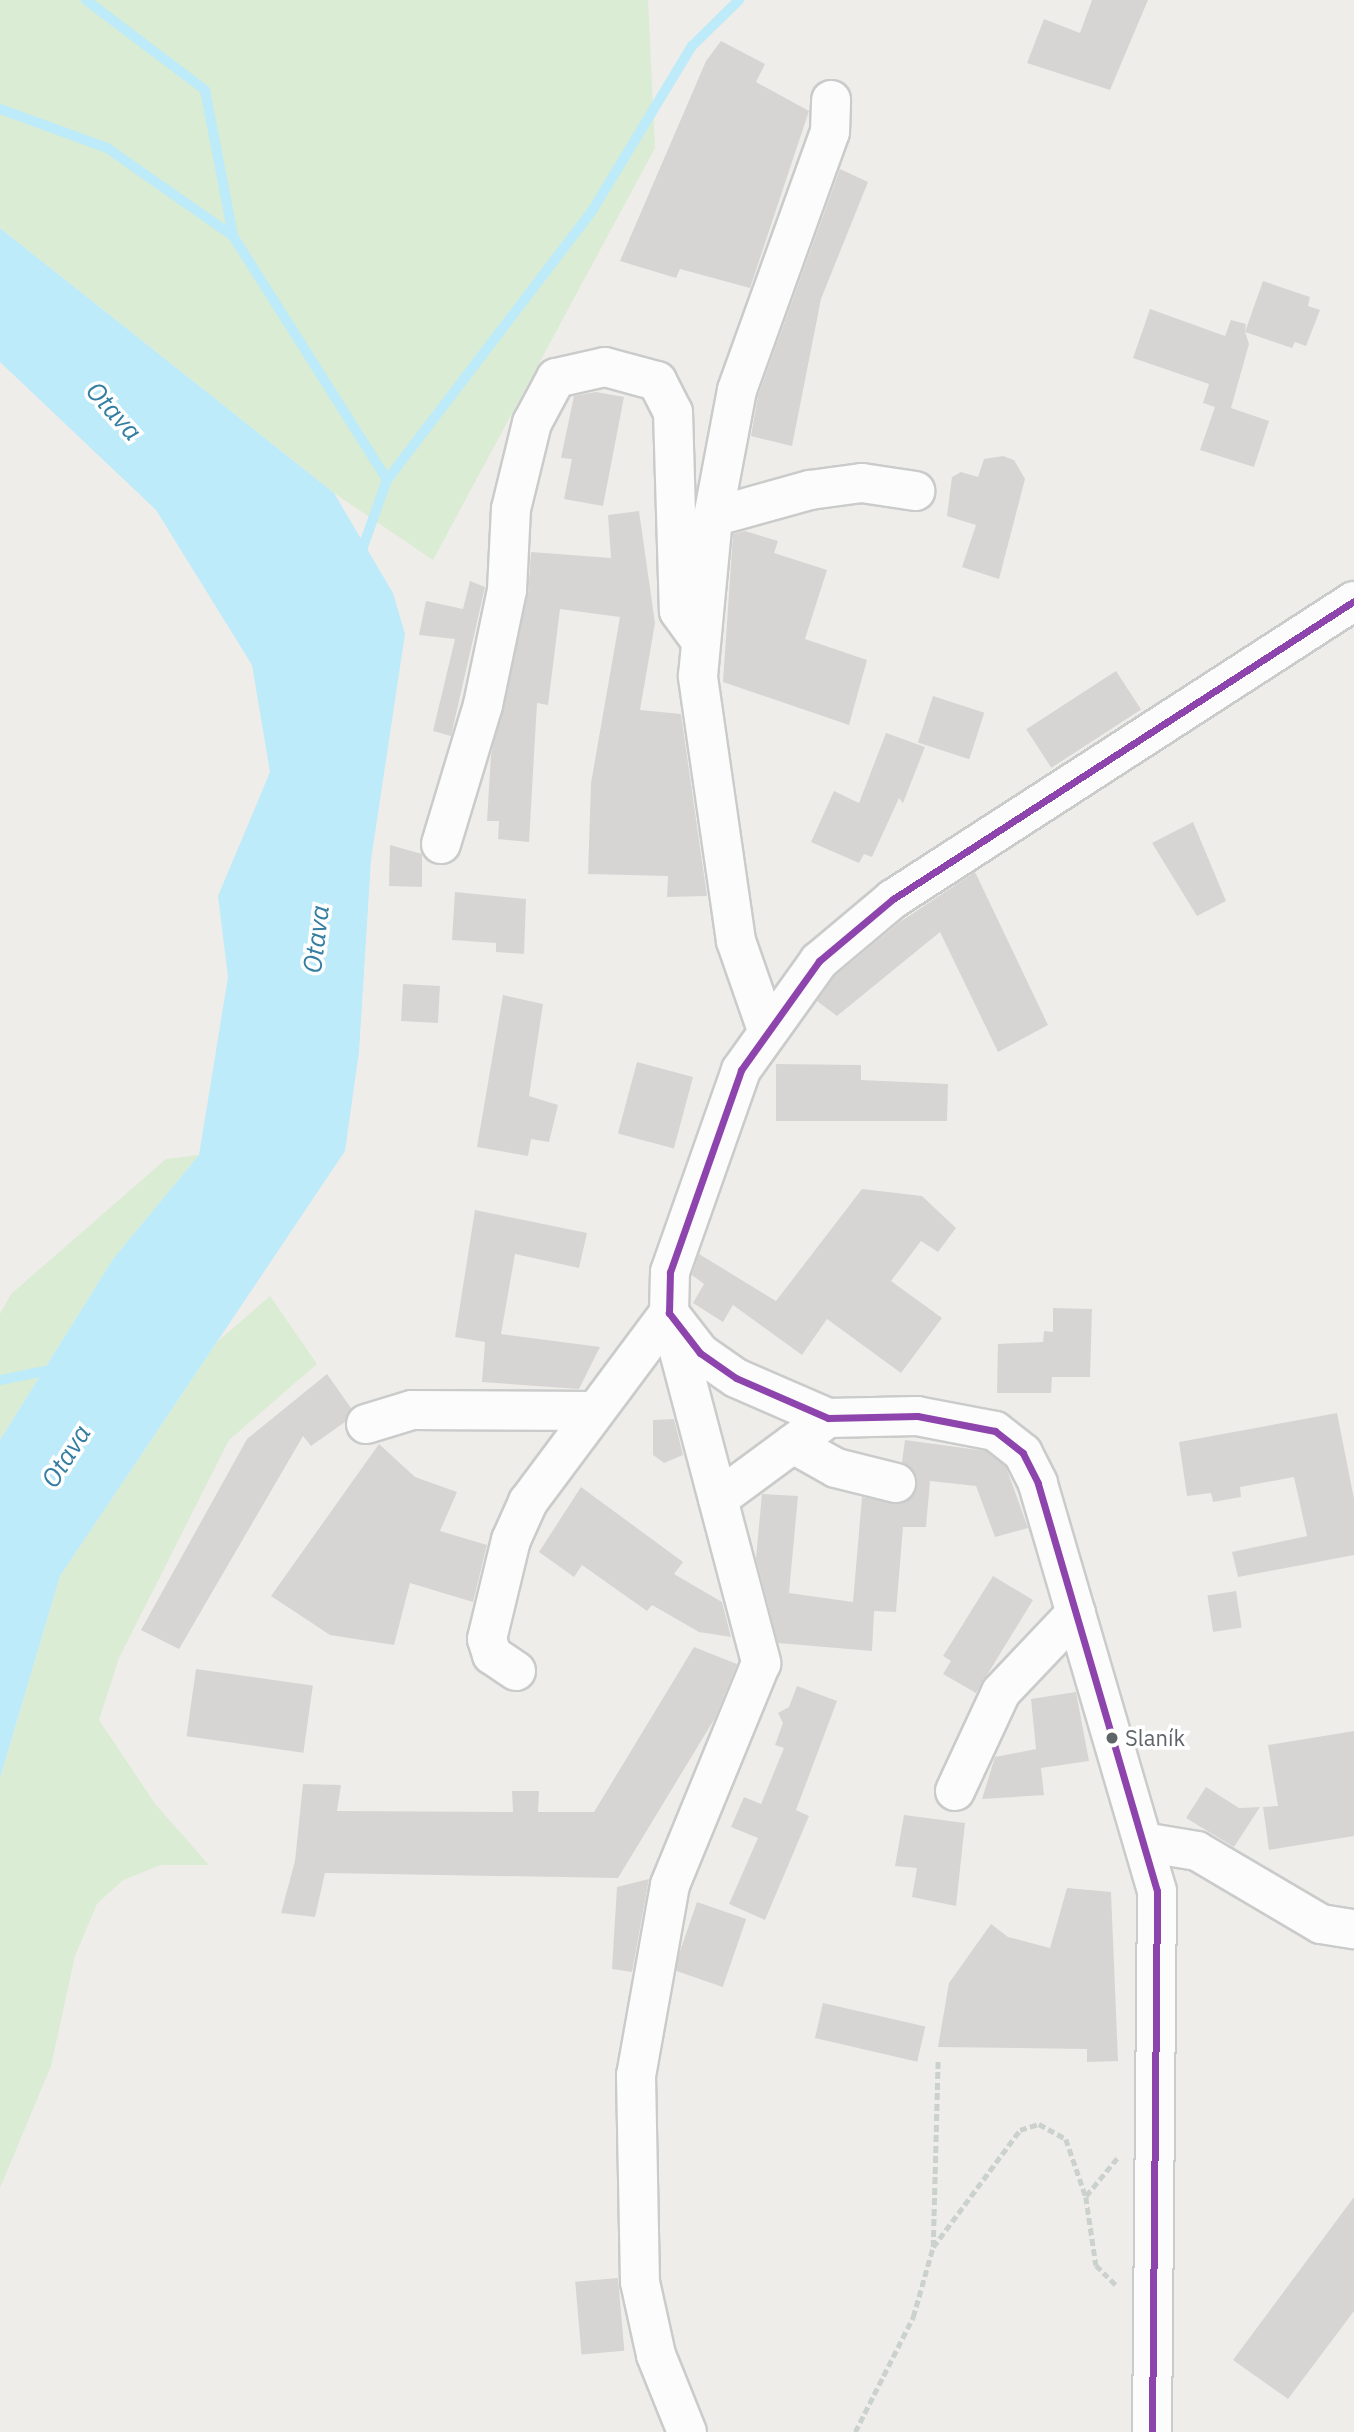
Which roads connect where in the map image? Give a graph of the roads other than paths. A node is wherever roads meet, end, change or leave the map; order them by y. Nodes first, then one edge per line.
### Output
1 (831, 100) dead end
2 (915, 491) dead end
3 (713, 517) junction
4 (1354, 601) edge
5 (701, 642) junction
6 (442, 844) dead end
7 (767, 1030) junction
8 (669, 1313) junction
9 (594, 1411) junction
10 (828, 1418) junction
11 (366, 1424) dead end
12 (793, 1444) junction
13 (896, 1483) dead end
14 (718, 1499) junction
15 (1076, 1613) junction
16 (516, 1671) dead end
17 (955, 1791) dead end
18 (1143, 1842) junction
19 (1354, 1929) edge
20 (687, 2432) edge
21 (1152, 2432) edge

1 - 3 street
2 - 3 street
3 - 5 street
4 - 7 street
5 - 6 street
5 - 7 street
7 - 8 street
8 - 9 street
8 - 10 street
8 - 14 street
9 - 11 street
9 - 16 street
10 - 12 street
10 - 15 street
12 - 13 street
12 - 14 street
14 - 20 street
15 - 17 street
15 - 18 street
18 - 19 street
18 - 21 street

